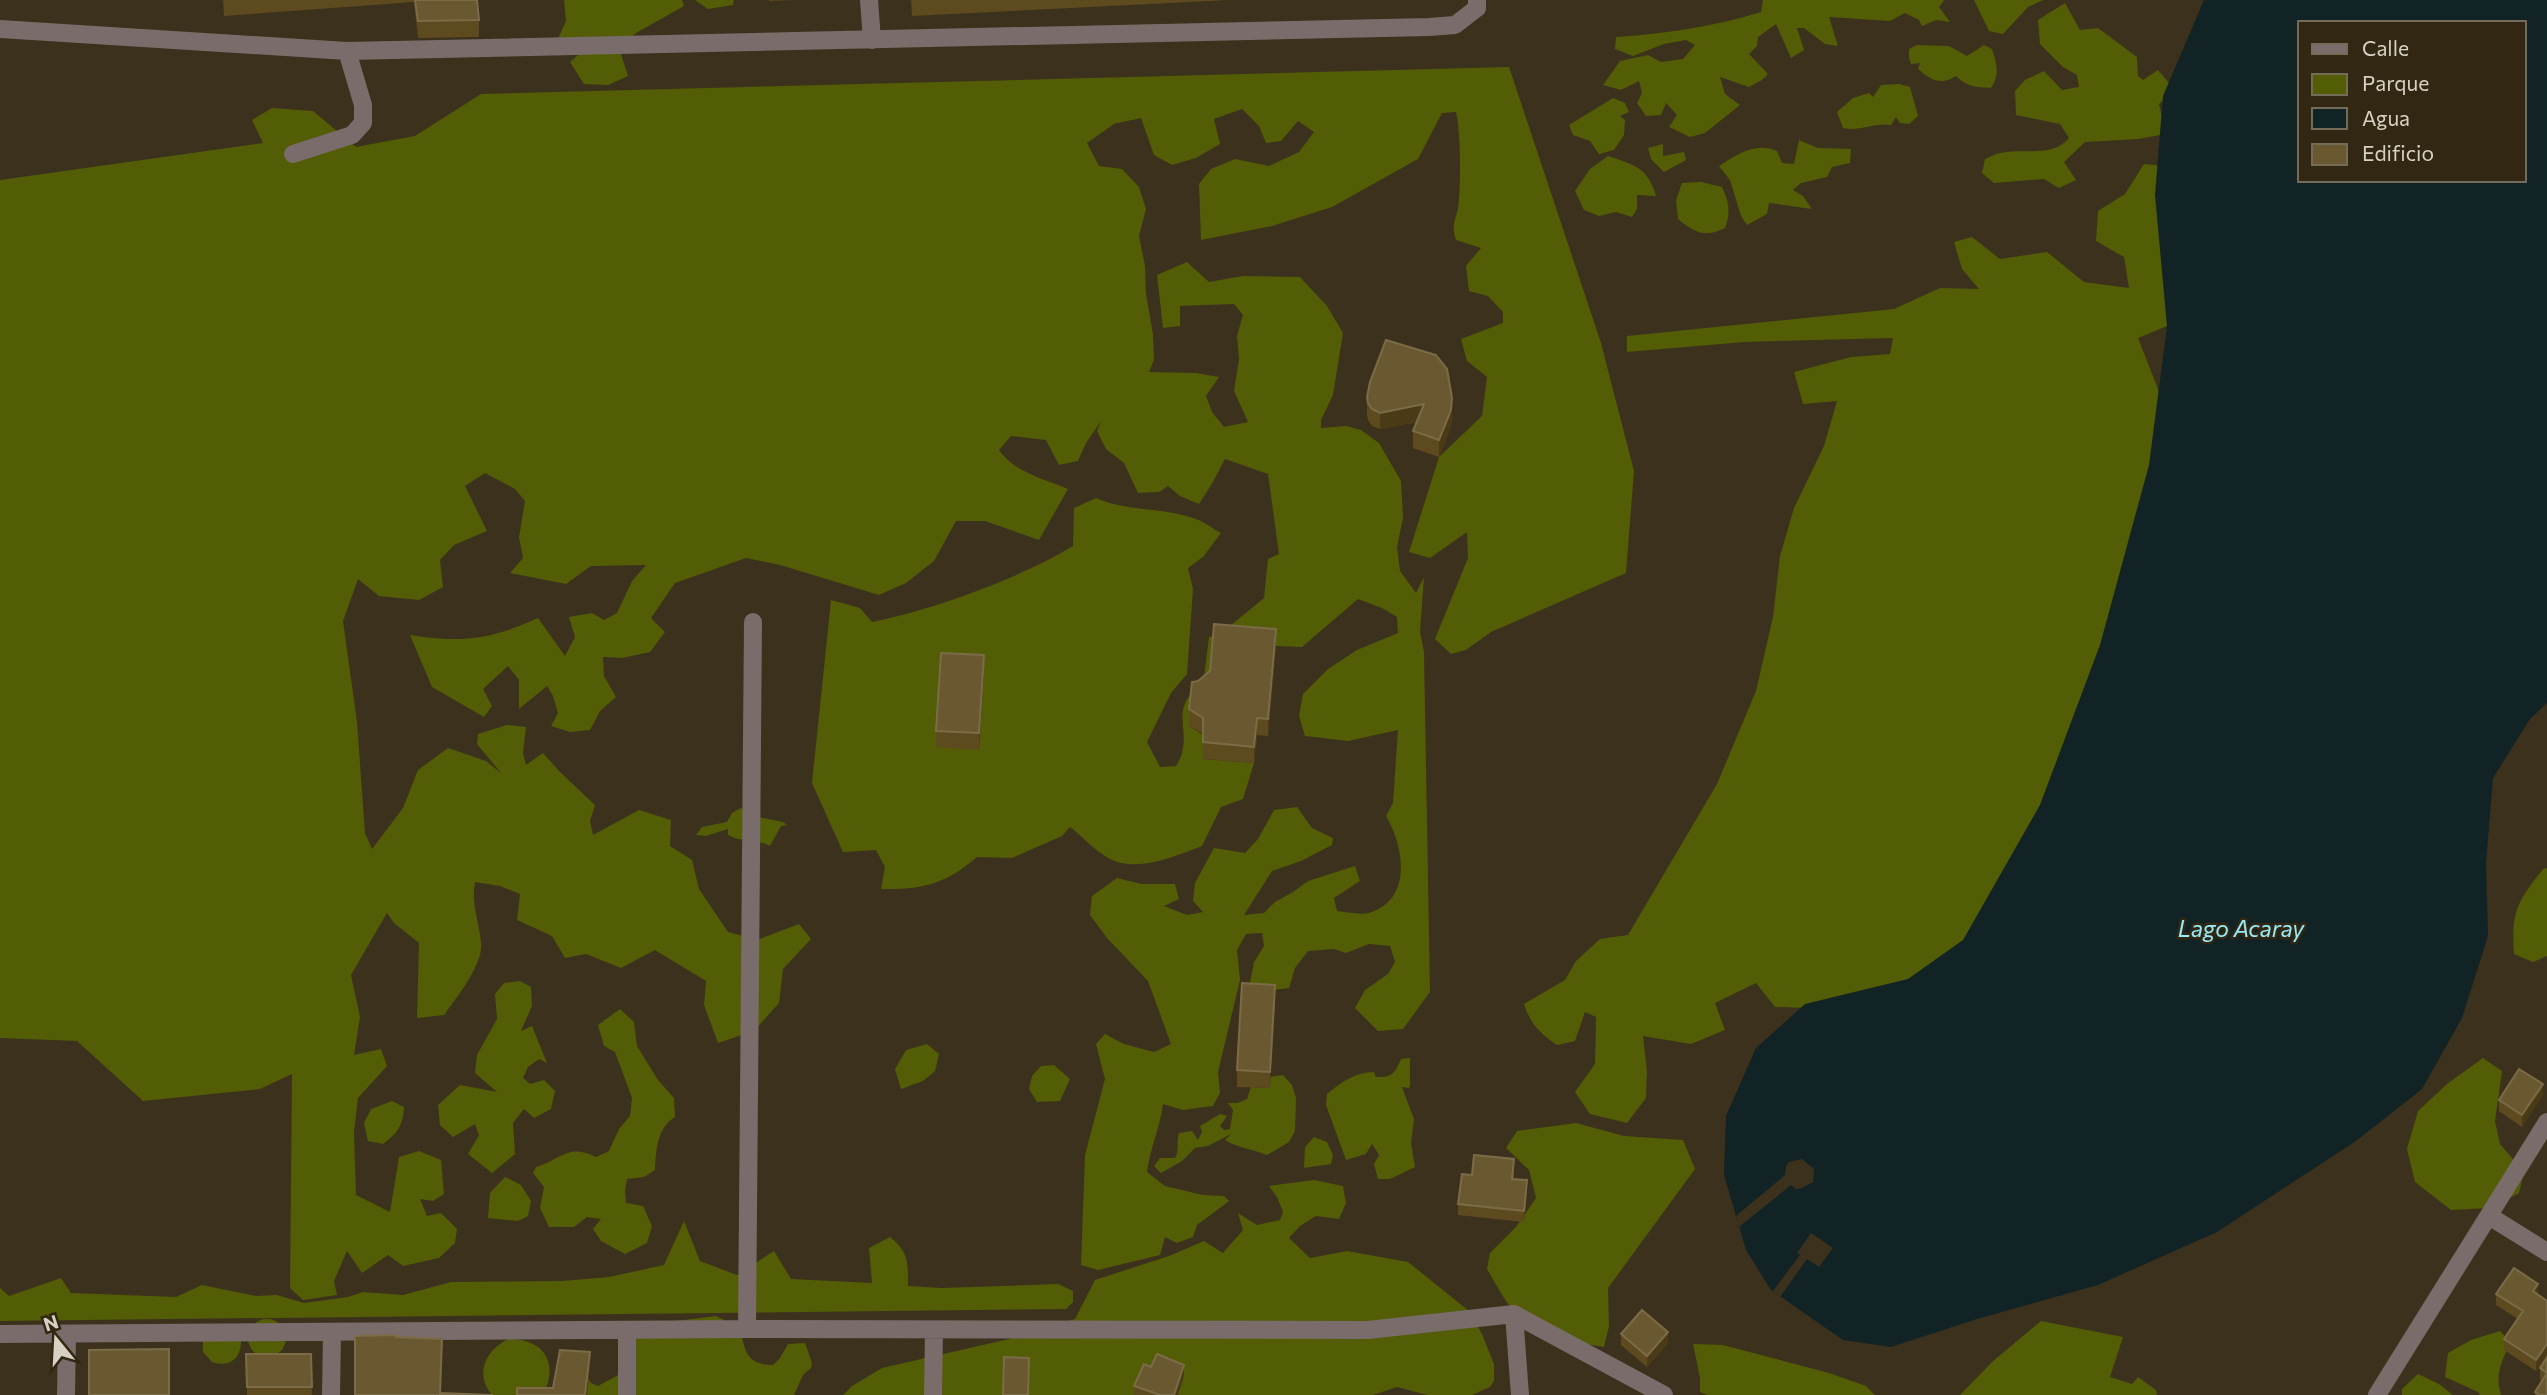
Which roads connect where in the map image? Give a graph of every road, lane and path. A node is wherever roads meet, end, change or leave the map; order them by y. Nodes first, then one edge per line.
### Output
1 (869, 0) edge
2 (1476, 0) edge
3 (0, 29) edge
4 (872, 40) junction
5 (347, 51) junction
6 (293, 154) dead end
7 (753, 622) dead end
8 (2547, 1122) edge
9 (2489, 1216) junction
10 (2547, 1252) edge
11 (1514, 1314) junction
12 (747, 1329) junction
13 (934, 1331) junction
14 (627, 1332) junction
15 (332, 1333) junction
16 (0, 1334) edge
17 (67, 1334) junction
18 (66, 1395) edge
19 (331, 1395) edge
20 (627, 1395) edge
21 (933, 1395) edge
22 (1520, 1395) edge
23 (1664, 1395) edge
24 (2377, 1395) edge

1 - 4 street
2 - 4 street
3 - 5 street
4 - 5 street
5 - 6 street
7 - 12 street
8 - 9 street
9 - 10 street
9 - 24 street
11 - 13 street
11 - 22 street
11 - 23 street
12 - 13 street
12 - 14 street
13 - 21 street
14 - 15 street
14 - 20 street
15 - 17 street
15 - 19 street
16 - 17 street
17 - 18 street

